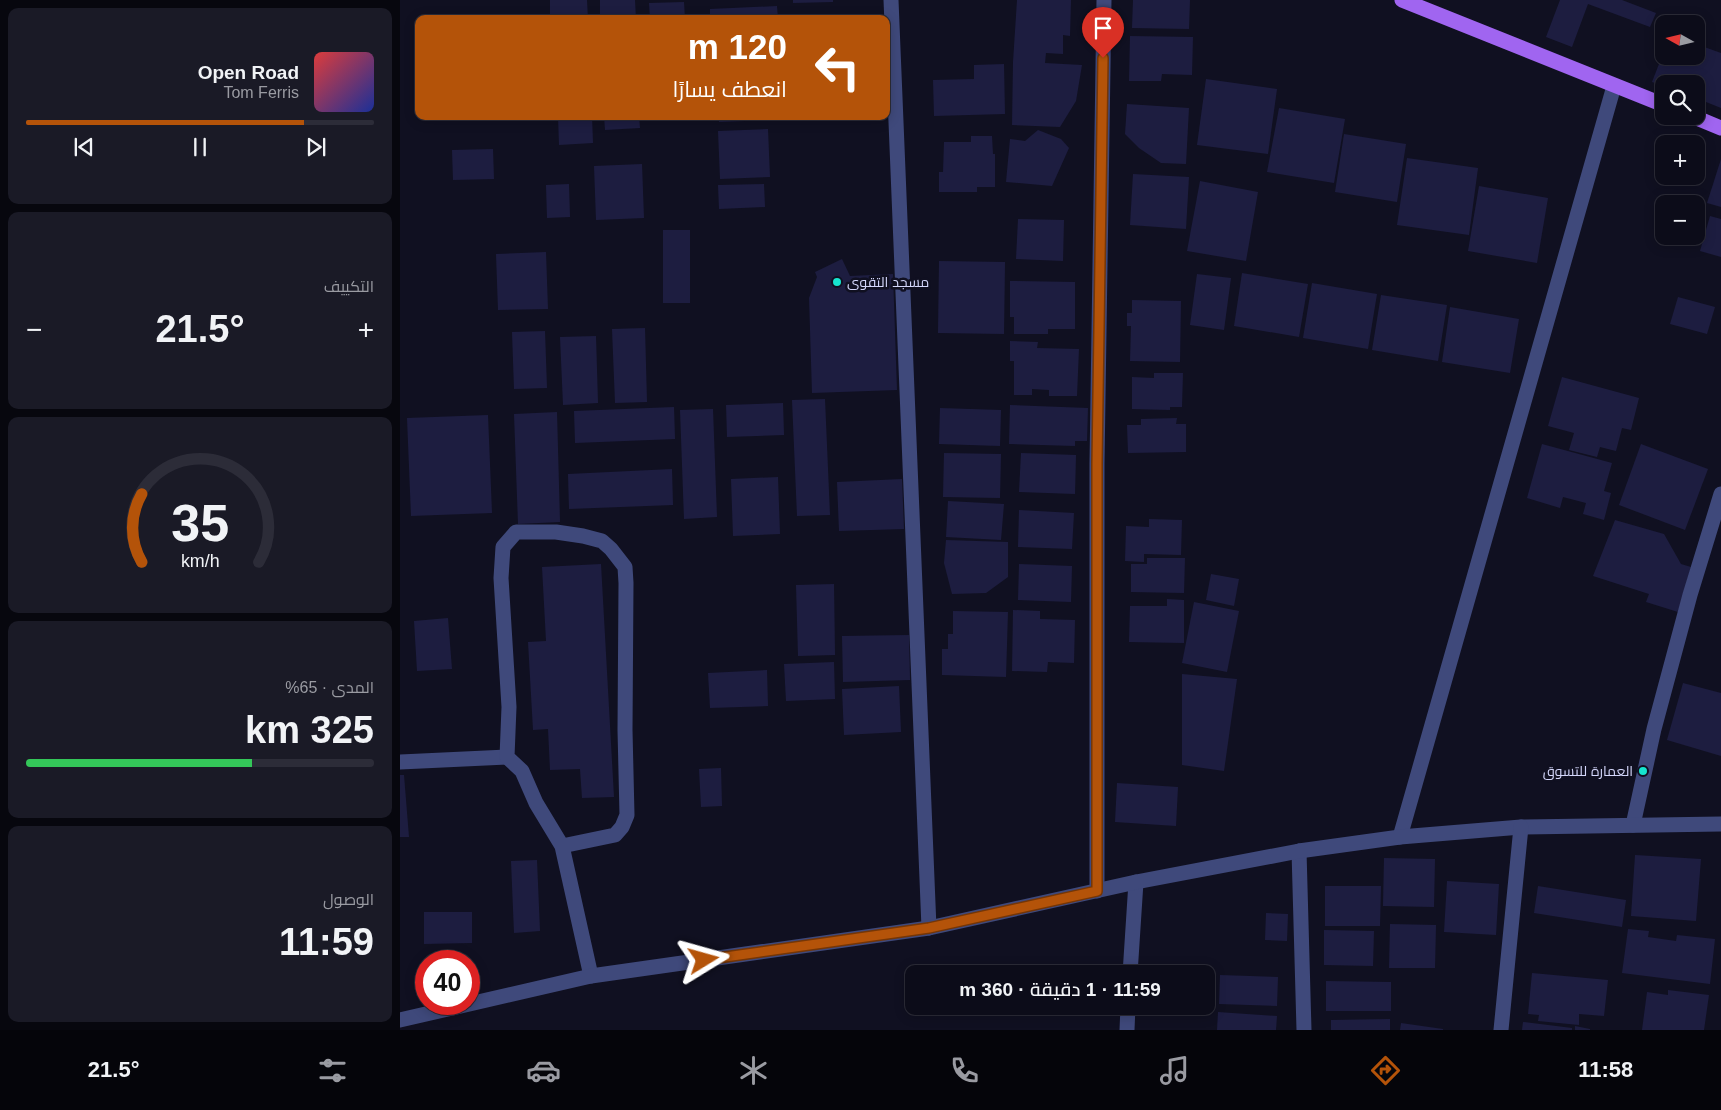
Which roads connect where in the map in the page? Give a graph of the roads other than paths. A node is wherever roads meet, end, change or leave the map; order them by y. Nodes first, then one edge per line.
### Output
1 (891, 0) edge
2 (1104, 0) edge
3 (1402, 0) edge
4 (1614, 86) junction
5 (1655, 102) edge
6 (1705, 121) edge
7 (1721, 128) edge
8 (1721, 494) edge
9 (507, 757) junction
10 (400, 762) edge
11 (1721, 824) edge
12 (1634, 825) junction
13 (1521, 827) junction
14 (1400, 838) junction
15 (562, 846) junction
16 (1299, 851) junction
17 (1136, 882) junction
18 (1097, 891) junction
19 (929, 928) junction
20 (1131, 965) edge
21 (591, 976) junction
22 (1128, 1015) edge
23 (400, 1020) edge
24 (1127, 1030) edge
25 (1304, 1030) edge
26 (1501, 1030) edge

1 - 19 street
2 - 18 street
3 - 4 main road
4 - 5 main road
4 - 14 street
6 - 7 main road
8 - 12 street
9 - 10 street
9 - 15 street
9 - 15 street
11 - 12 street
12 - 13 street
13 - 14 street
13 - 26 street
14 - 16 street
15 - 21 street
16 - 17 street
16 - 25 street
17 - 18 street
17 - 20 street
18 - 19 street
19 - 21 street
21 - 23 street
22 - 24 street

